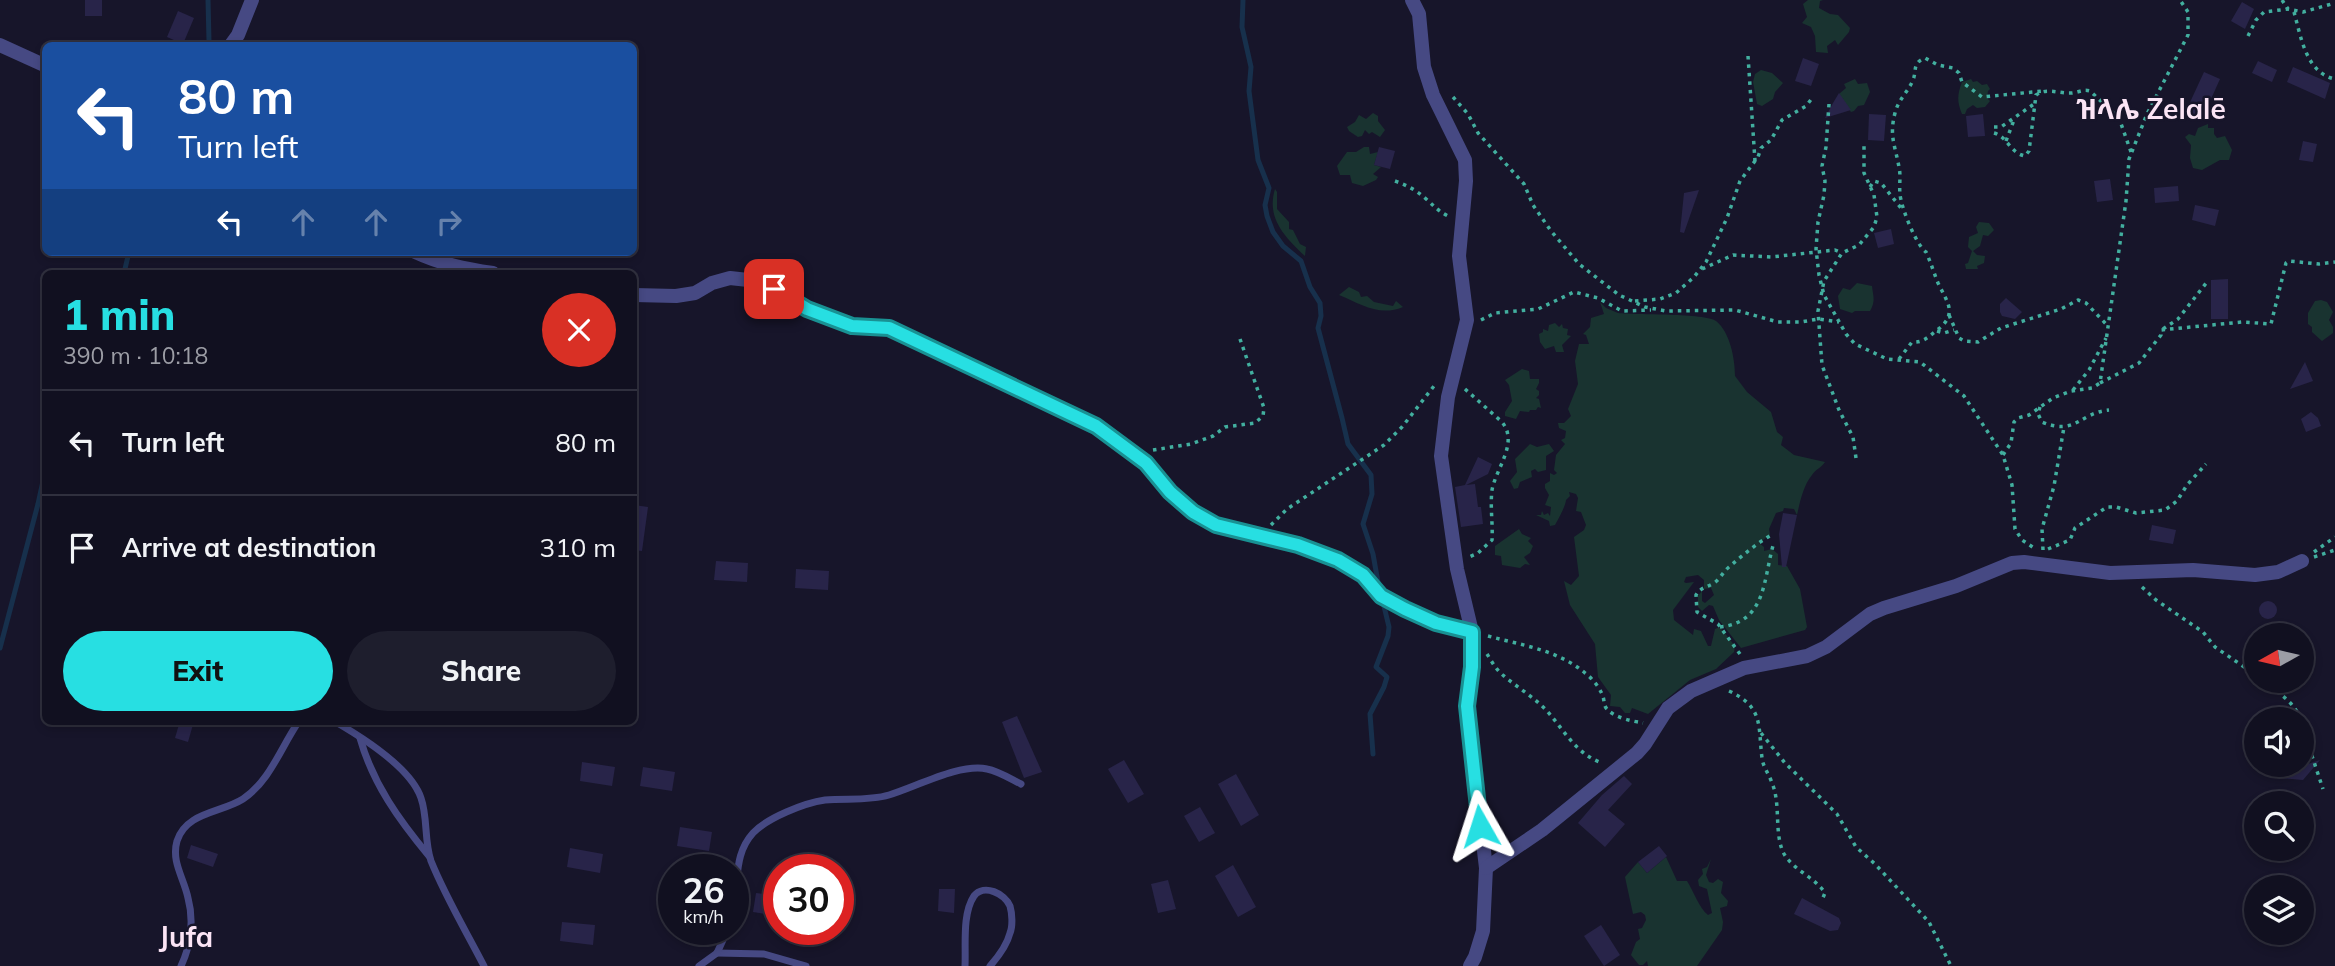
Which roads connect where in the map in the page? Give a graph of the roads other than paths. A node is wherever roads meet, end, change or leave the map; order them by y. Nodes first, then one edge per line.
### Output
1 (252, 0) edge
2 (1412, 0) edge
3 (233, 42) edge
4 (0, 46) edge
5 (42, 64) edge
6 (423, 256) edge
7 (473, 270) edge
8 (637, 295) edge
9 (2302, 562) road end
10 (1472, 632) junction
11 (297, 725) edge
12 (342, 725) edge
13 (360, 737) junction
14 (1021, 784) dead end
15 (740, 854) edge
16 (430, 857) junction
17 (1486, 868) junction
18 (720, 945) edge
19 (717, 953) junction
20 (181, 966) edge
21 (485, 966) edge
22 (699, 966) edge
23 (806, 966) edge
24 (965, 966) edge
25 (990, 966) edge
26 (1470, 966) edge

1 - 3 street
2 - 10 street
4 - 5 street
6 - 7 street
8 - 10 street
9 - 17 street
10 - 17 street
11 - 20 lane
12 - 13 lane
13 - 16 lane
13 - 16 lane
14 - 15 lane
16 - 21 lane
17 - 26 street
18 - 19 lane
19 - 22 lane
19 - 23 lane
24 - 25 lane

